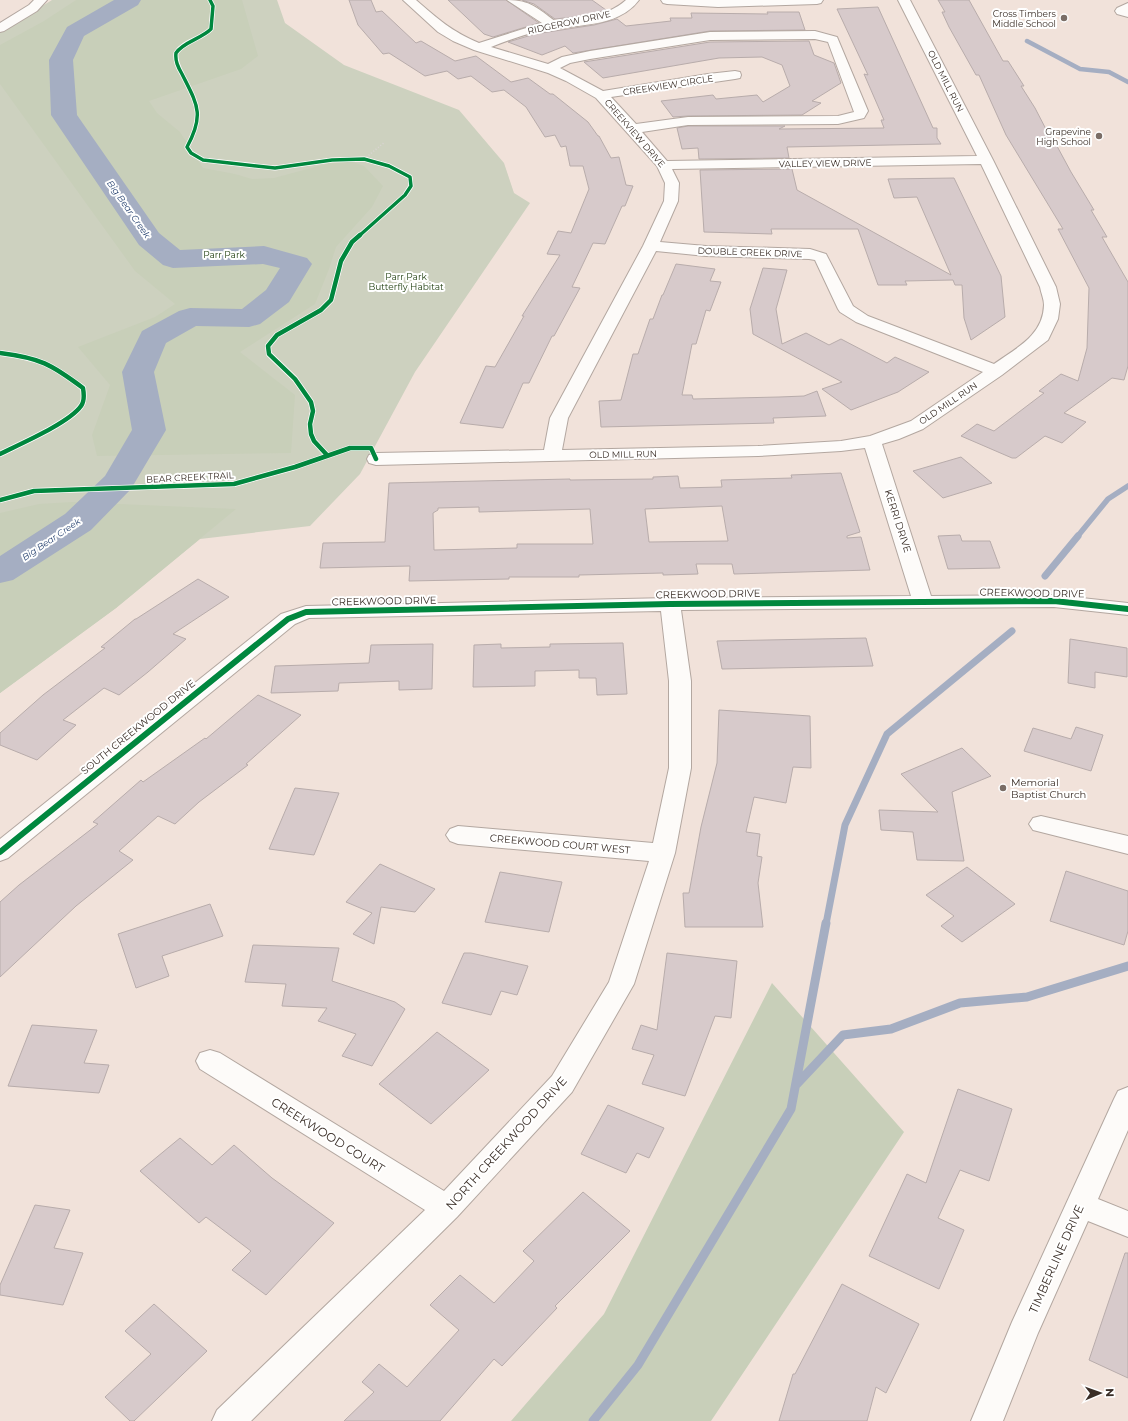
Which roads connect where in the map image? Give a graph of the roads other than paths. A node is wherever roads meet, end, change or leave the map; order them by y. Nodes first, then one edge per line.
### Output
1 (42, 0) edge
2 (409, 0) edge
3 (513, 0) edge
4 (633, 0) edge
5 (667, 0) edge
6 (817, 0) edge
7 (904, 0) edge
8 (736, 1) edge
9 (1128, 7) edge
10 (1128, 13) edge
11 (551, 24) junction
12 (0, 28) edge
13 (478, 47) junction
14 (548, 69) junction
15 (735, 75) dead end
16 (601, 95) junction
17 (632, 129) junction
18 (986, 160) junction
19 (663, 165) junction
20 (651, 246) junction
21 (996, 370) junction
22 (872, 441) junction
23 (552, 456) junction
24 (376, 459) dead end
25 (923, 602) junction
26 (670, 604) junction
27 (1128, 609) edge
28 (288, 619) joint
29 (1041, 824) dead end
30 (458, 835) dead end
31 (1128, 845) edge
32 (0, 852) edge
33 (662, 853) junction
34 (210, 1062) dead end
35 (1128, 1099) edge
36 (1080, 1205) junction
37 (447, 1208) junction
38 (1128, 1224) edge
39 (228, 1421) edge
40 (987, 1421) edge

1 - 12 street
2 - 13 street, CREEKVIEW DRIVE
3 - 11 street
4 - 11 street, RIDGEROW DRIVE
5 - 8 street
6 - 8 street
7 - 18 street, OLD MILL RUN
9 - 10 street
11 - 13 street, RIDGEROW DRIVE
13 - 14 street, CREEKVIEW DRIVE
14 - 16 street, CREEKVIEW DRIVE
14 - 17 street
15 - 16 street, CREEKVIEW CIRCLE
16 - 17 street, CREEKVIEW DRIVE
17 - 19 street, CREEKVIEW DRIVE
18 - 19 street, VALLEY VIEW DRIVE
18 - 21 street, OLD MILL RUN
19 - 20 street, CREEKVIEW DRIVE
20 - 21 street, DOUBLE CREEK DRIVE
20 - 23 street, CREEKVIEW DRIVE
21 - 22 street, OLD MILL RUN
22 - 23 street, OLD MILL RUN
22 - 25 street, KERRI DRIVE
23 - 24 street, OLD MILL RUN
25 - 26 street, CREEKWOOD DRIVE
25 - 27 street, CREEKWOOD DRIVE
26 - 28 street, CREEKWOOD DRIVE
26 - 33 street, NORTH CREEKWOOD DRIVE
28 - 32 street, SOUTH CREEKWOOD DRIVE
29 - 31 street
30 - 33 street, CREEKWOOD COURT WEST
33 - 37 street, NORTH CREEKWOOD DRIVE
34 - 37 street, CREEKWOOD COURT
35 - 36 street, TIMBERLINE DRIVE
36 - 38 street
36 - 40 street, TIMBERLINE DRIVE
37 - 39 street, NORTH CREEKWOOD DRIVE

